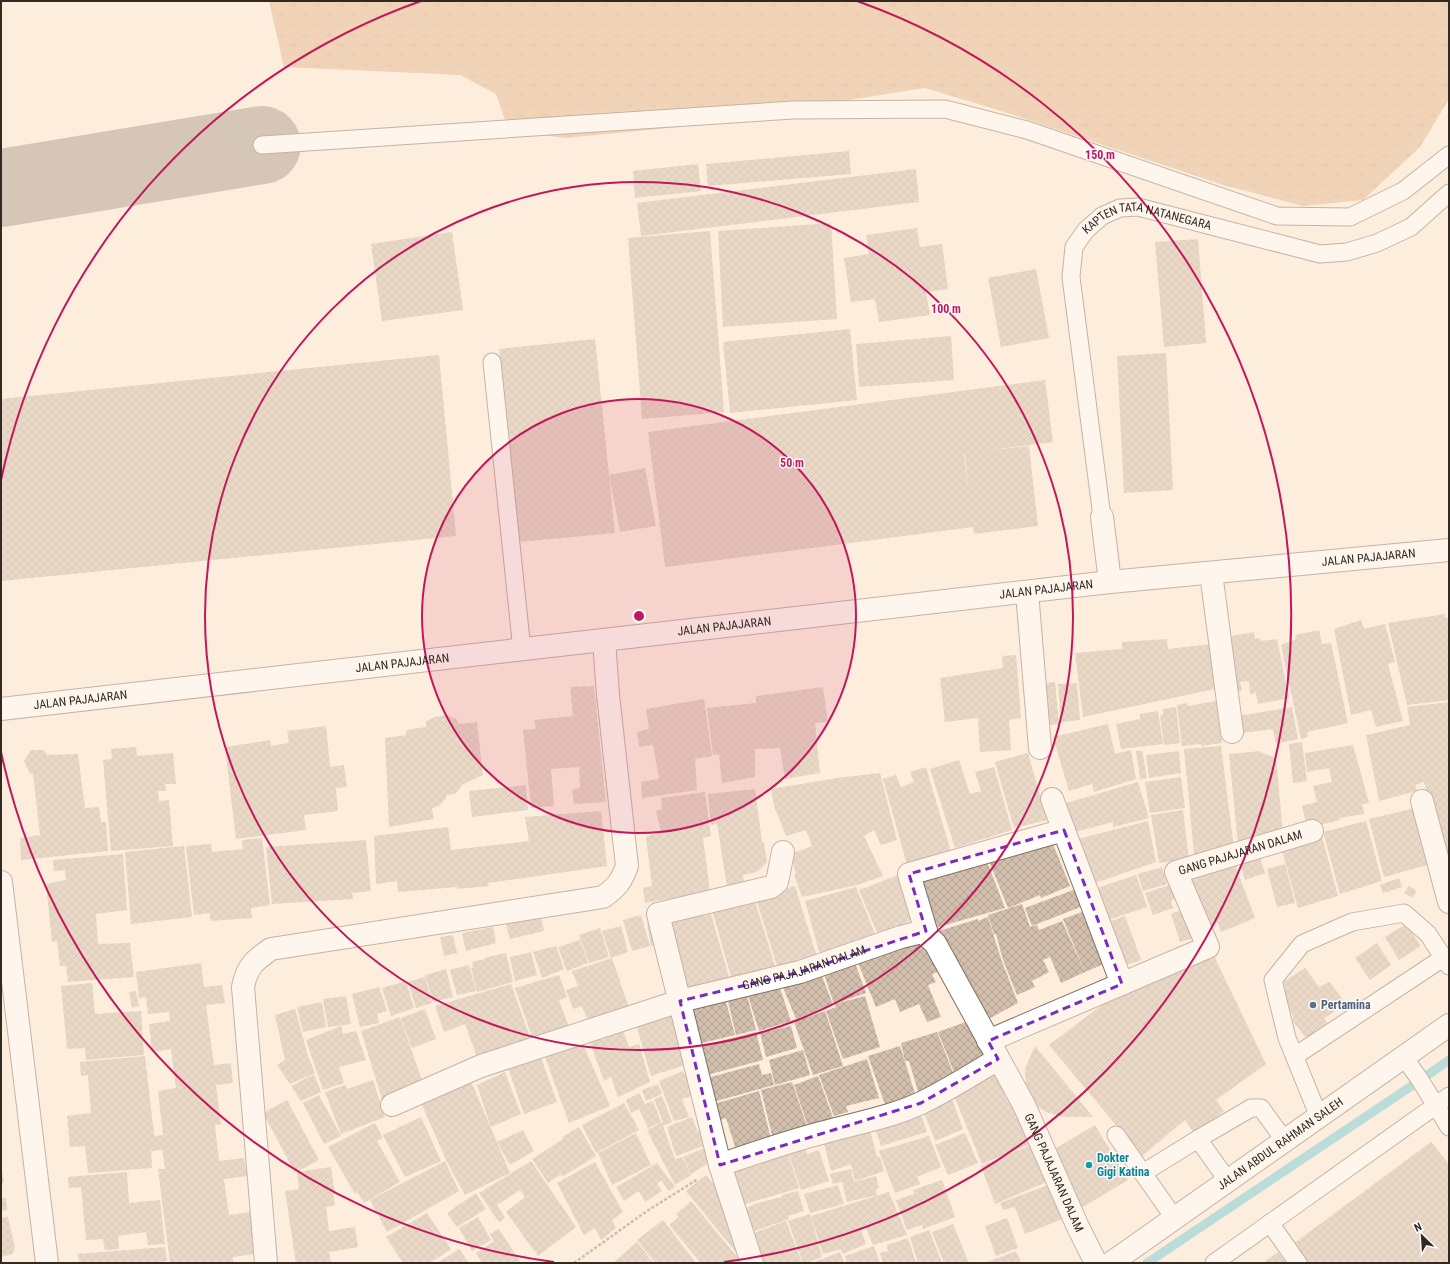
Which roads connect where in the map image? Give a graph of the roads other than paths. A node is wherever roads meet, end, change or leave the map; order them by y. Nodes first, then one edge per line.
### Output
1 (262, 145) dead end
2 (1449, 155) edge
3 (1449, 193) edge
4 (492, 362) dead end
5 (1102, 517) joint
6 (1449, 550) edge
7 (1211, 573) junction
8 (1110, 582) junction
9 (1027, 592) junction
10 (604, 640) junction
11 (522, 650) junction
12 (1, 709) edge
13 (1232, 732) dead end
14 (1040, 748) dead end
15 (1052, 799) dead end
16 (1422, 801) dead end
17 (1064, 830) junction
18 (1312, 831) dead end
19 (783, 852) dead end
20 (1, 882) edge
21 (1449, 902) edge
22 (926, 931) junction
23 (1446, 962) edge
24 (1122, 984) junction
25 (680, 1001) junction
26 (1449, 1026) edge
27 (993, 1050) junction
28 (1295, 1056) junction
29 (1404, 1057) junction
30 (1442, 1101) edge
31 (392, 1104) dead end
32 (1319, 1117) junction
33 (1449, 1127) edge
34 (1116, 1135) dead end
35 (1198, 1139) junction
36 (1285, 1141) junction
37 (720, 1165) junction
38 (1143, 1173) junction
39 (1228, 1181) junction
40 (1175, 1218) junction
41 (1270, 1223) junction
42 (1111, 1262) edge
43 (47, 1263) edge
44 (266, 1263) edge
45 (752, 1263) edge
46 (1214, 1263) edge
47 (1298, 1263) edge

1 - 2 lane
3 - 5 lane, KAPTEN TATA NATANEGARA
4 - 11 lane
5 - 8 main road, KAPTEN TATA NATANEGARA
6 - 7 main road, JALAN PAJAJARAN
7 - 8 main road, JALAN PAJAJARAN
7 - 13 main road
8 - 9 main road, JALAN PAJAJARAN
9 - 10 main road, JALAN PAJAJARAN
9 - 14 main road
10 - 11 main road, JALAN PAJAJARAN
10 - 44 main road
11 - 12 main road, JALAN PAJAJARAN
15 - 17 main road
16 - 21 main road
17 - 22 main road, GANG PAJAJARAN DALAM
17 - 24 main road
18 - 24 main road, GANG PAJAJARAN DALAM
19 - 25 main road
20 - 43 main road
22 - 25 main road, GANG PAJAJARAN DALAM
22 - 27 main road, GANG PAJAJARAN DALAM
23 - 28 lane
23 - 28 lane
24 - 27 main road, GANG PAJAJARAN DALAM
25 - 31 main road, GANG PAJAJARAN DALAM
25 - 37 main road
26 - 29 main road, JALAN ABDUL RAHMAN SALEH
27 - 37 main road
27 - 42 main road, GANG PAJAJARAN DALAM
28 - 32 lane
29 - 30 lane
29 - 32 main road, JALAN ABDUL RAHMAN SALEH
30 - 33 lane
30 - 41 lane
32 - 36 main road, JALAN ABDUL RAHMAN SALEH
34 - 38 lane
35 - 36 lane
35 - 38 lane
35 - 39 lane
36 - 39 main road, JALAN ABDUL RAHMAN SALEH
37 - 45 main road
38 - 40 lane
39 - 40 main road, JALAN ABDUL RAHMAN SALEH
40 - 42 main road, JALAN ABDUL RAHMAN SALEH
41 - 46 lane
41 - 47 lane

